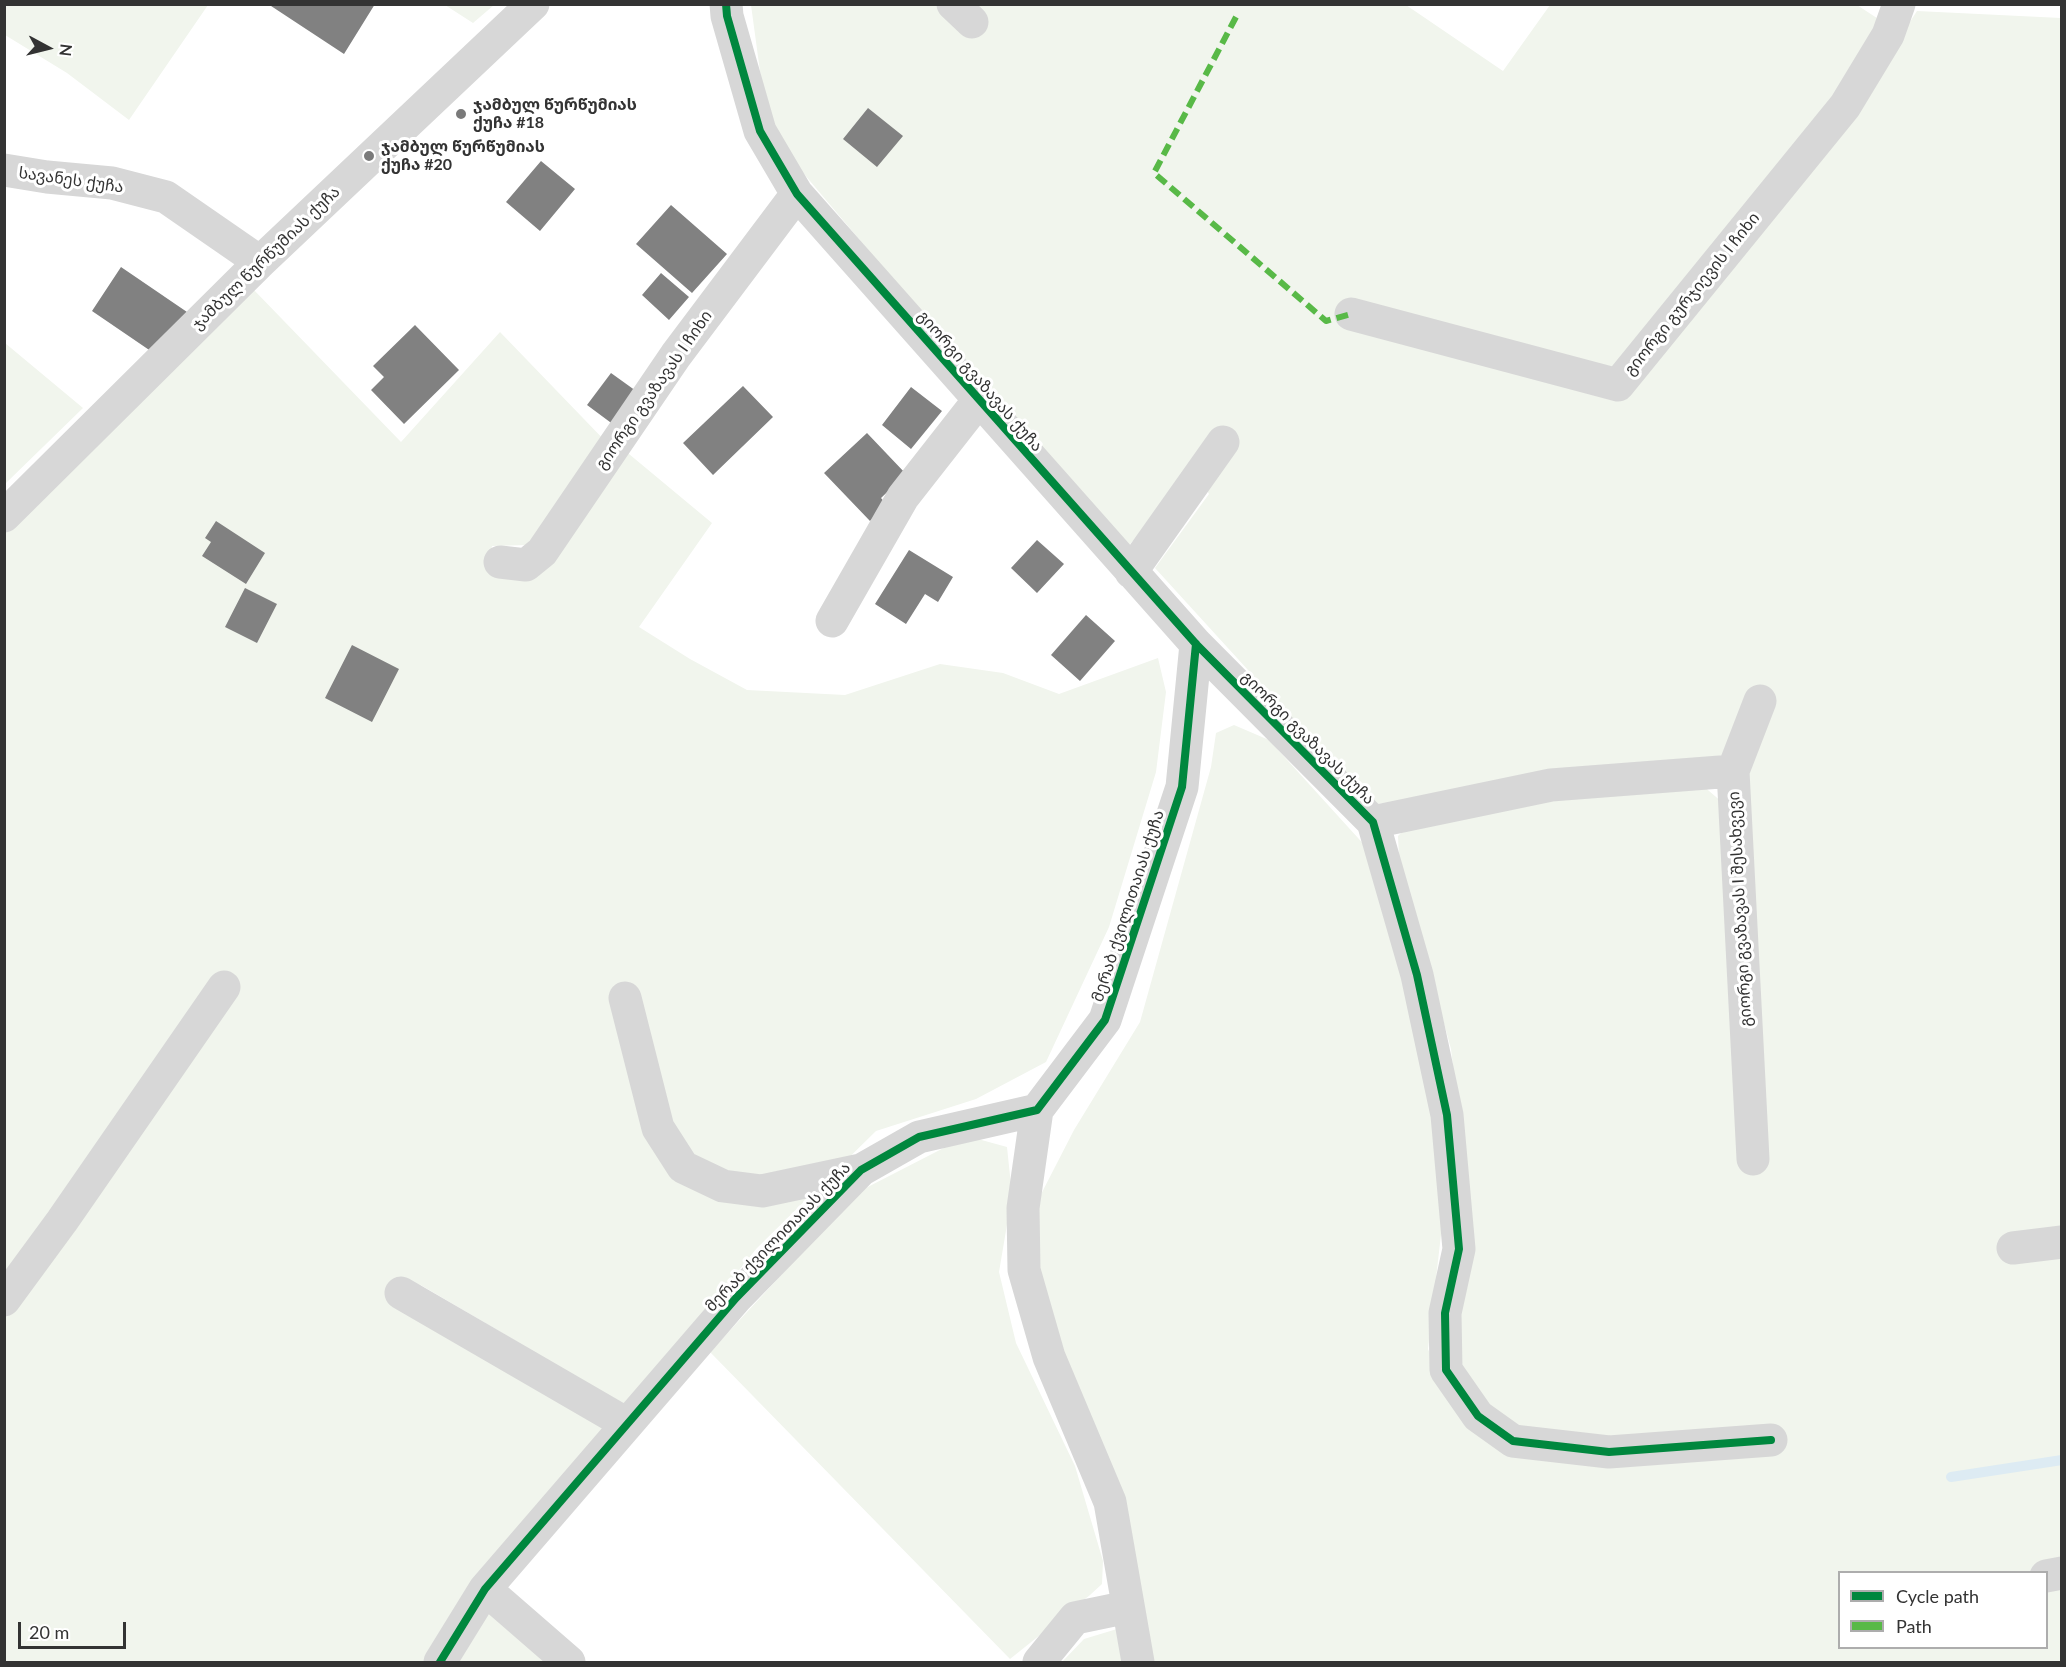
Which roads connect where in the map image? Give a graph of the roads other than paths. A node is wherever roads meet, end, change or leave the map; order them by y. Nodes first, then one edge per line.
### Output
1 (533, 4) edge
2 (726, 4) edge
3 (1899, 4) edge
4 (4, 170) edge
5 (797, 194) junction
6 (260, 262) junction
7 (1351, 314) dead end
8 (979, 400) junction
9 (1223, 442) dead end
10 (4, 516) edge
11 (500, 562) dead end
12 (1131, 572) junction
13 (831, 621) dead end
14 (1196, 644) junction
15 (1760, 701) dead end
16 (1733, 771) junction
17 (1373, 822) junction
18 (224, 987) dead end
19 (625, 998) dead end
20 (1036, 1110) junction
21 (1752, 1159) dead end
22 (861, 1170) junction
23 (2061, 1242) edge
24 (2013, 1248) dead end
25 (401, 1293) dead end
26 (4, 1300) edge
27 (627, 1424) junction
28 (1771, 1440) dead end
29 (485, 1589) junction
30 (1128, 1606) junction
31 (440, 1662) edge
32 (569, 1662) edge
33 (1039, 1662) edge
34 (1138, 1662) edge

1 - 6 street, ჯამბულ წურწუმიას ქუჩა
2 - 5 street, გიორგი გვაზავას ქუჩა
3 - 7 street, გიორგი გურჯიევის I ჩიხი
4 - 6 street, სავანეს ქუჩა
5 - 8 street, გიორგი გვაზავას ქუჩა
5 - 11 street, გიორგი გვაზავას I ჩიხი
6 - 10 street, ჯამბულ წურწუმიას ქუჩა
8 - 12 street, გიორგი გვაზავას ქუჩა
8 - 13 street
9 - 12 street
12 - 14 street, გიორგი გვაზავას ქუჩა
14 - 17 street, გიორგი გვაზავას ქუჩა
14 - 20 street, მერაბ ქვილითაიას ქუჩა
15 - 16 street
16 - 17 street, გიორგი გვაზავას I შესახვევი
16 - 21 street, გიორგი გვაზავას I შესახვევი
17 - 28 street, გიორგი გვაზავას ქუჩა
18 - 26 street
19 - 22 street
20 - 22 street, მერაბ ქვილითაიას ქუჩა
20 - 30 street
22 - 27 street, მერაბ ქვილითაიას ქუჩა
23 - 24 street
25 - 27 street
27 - 29 street, მერაბ ქვილითაიას ქუჩა
29 - 31 street, მერაბ ქვილითაიას ქუჩა
29 - 32 street
30 - 33 street
30 - 34 street

